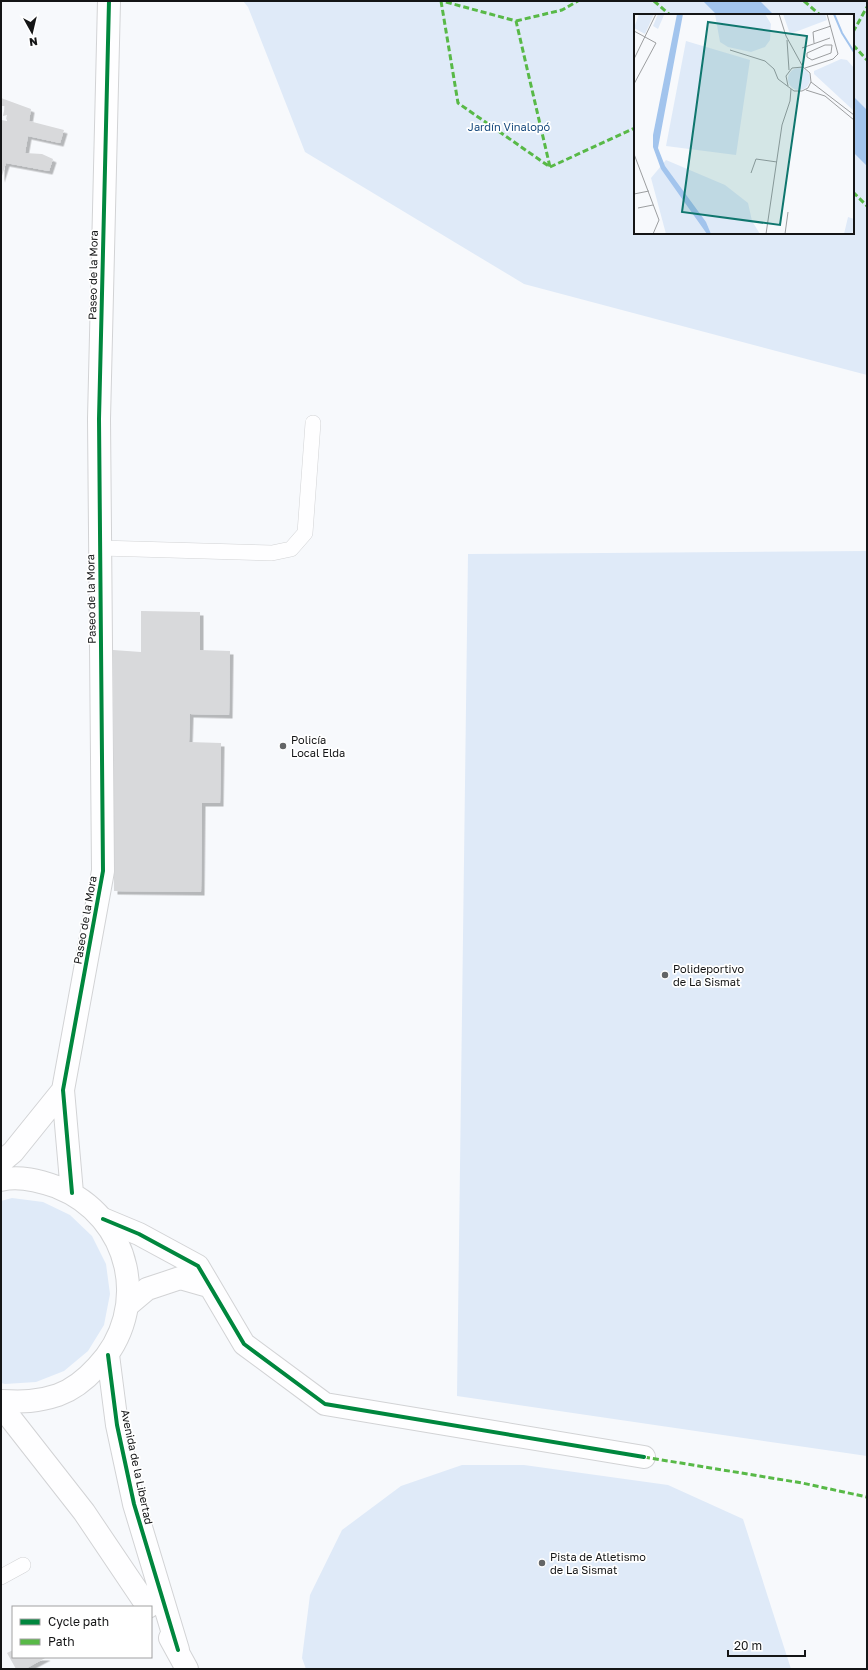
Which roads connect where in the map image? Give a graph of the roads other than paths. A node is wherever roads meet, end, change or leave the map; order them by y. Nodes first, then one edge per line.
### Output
1 (109, 1) edge
2 (313, 423) dead end
3 (100, 548) junction
4 (63, 1090) junction
5 (1, 1162) edge
6 (1, 1180) edge
7 (72, 1193) junction
8 (103, 1219) junction
9 (208, 1286) junction
10 (128, 1305) junction
11 (108, 1355) junction
12 (1, 1401) edge
13 (1, 1406) edge
14 (644, 1457) dead end
15 (23, 1565) dead end
16 (1, 1577) edge
17 (147, 1606) edge
18 (152, 1613) edge
19 (183, 1660) edge

1 - 3 street, Paseo de la Mora
2 - 3 lane
3 - 4 street, Paseo de la Mora
4 - 5 street, Paseo de la Mora
4 - 7 street, Paseo de la Mora
6 - 7 street
7 - 8 street
8 - 9 street
8 - 10 street
9 - 10 street
9 - 14 street
10 - 11 street
11 - 12 street
11 - 19 street, Avenida de la Libertad
13 - 17 street
15 - 16 lane
18 - 19 street, Avenida de la Libertad

